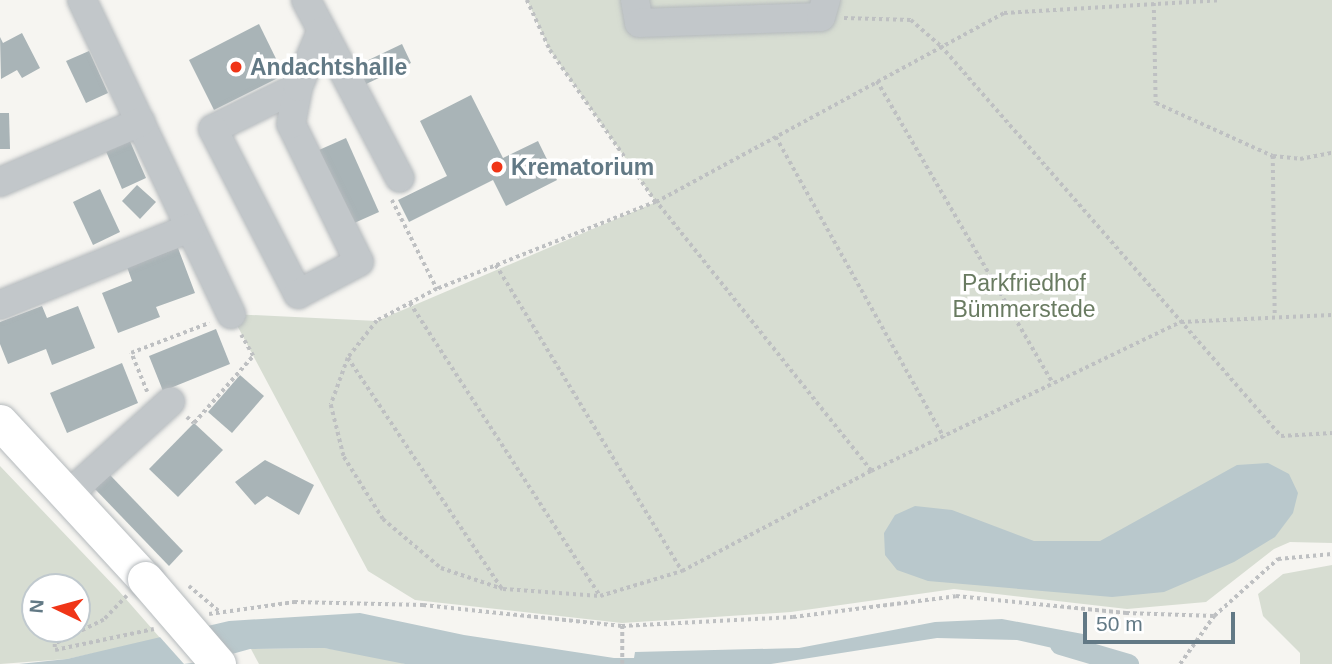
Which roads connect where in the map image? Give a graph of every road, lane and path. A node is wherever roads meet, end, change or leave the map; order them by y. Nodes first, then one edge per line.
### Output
1 (82, 0) edge
2 (306, 0) edge
3 (527, 0) edge
4 (635, 0) edge
5 (1220, 0) edge
6 (1154, 3) junction
7 (824, 9) edge
8 (321, 32) junction
9 (941, 46) junction
10 (877, 81) junction
11 (298, 87) junction
12 (141, 122) junction
13 (776, 137) junction
14 (1332, 153) edge
15 (1273, 156) junction
16 (400, 178) joint
17 (0, 181) edge
18 (656, 202) junction
19 (190, 228) junction
20 (496, 265) junction
21 (437, 289) junction
22 (410, 303) junction
23 (0, 305) edge
24 (231, 314) junction
25 (1332, 315) edge
26 (1275, 317) junction
27 (1181, 322) junction
28 (348, 358) junction
29 (1053, 384) junction
30 (163, 408) junction
31 (0, 422) edge
32 (1332, 433) edge
33 (944, 438) junction
34 (871, 471) junction
35 (69, 494) junction
36 (1332, 554) edge
37 (682, 571) junction
38 (182, 580) dead end
39 (137, 587) junction
40 (503, 589) junction
41 (600, 596) junction
42 (219, 611) junction
43 (1214, 616) junction
44 (182, 622) junction
45 (622, 626) junction
46 (218, 664) edge
47 (622, 664) edge
48 (1180, 664) edge

1 - 12 street
2 - 8 street
3 - 18 path
4 - 7 street
5 - 6 path
6 - 9 path
6 - 15 path
7 - 9 path
8 - 11 street
8 - 16 street
9 - 10 path
9 - 27 path
10 - 13 path
10 - 29 path
11 - 11 street
12 - 17 street
12 - 19 street
13 - 18 path
13 - 33 path
14 - 15 path
15 - 26 path
16 - 21 path
18 - 20 path
18 - 34 path
19 - 23 street
19 - 24 street
20 - 21 path
20 - 37 path
21 - 22 path
22 - 28 path
22 - 41 path
24 - 30 path
24 - 30 path
25 - 26 path
26 - 27 path
27 - 29 path
27 - 32 path
28 - 40 path
28 - 40 path
29 - 33 path
30 - 35 street
31 - 35 main road
33 - 34 path
34 - 37 path
35 - 39 main road
36 - 43 path
37 - 41 path
38 - 42 path
39 - 44 main road, bridge
39 - 44 path
40 - 41 path
42 - 44 path
42 - 45 path
43 - 45 path
43 - 48 path
44 - 46 main road, bridge
45 - 47 path

